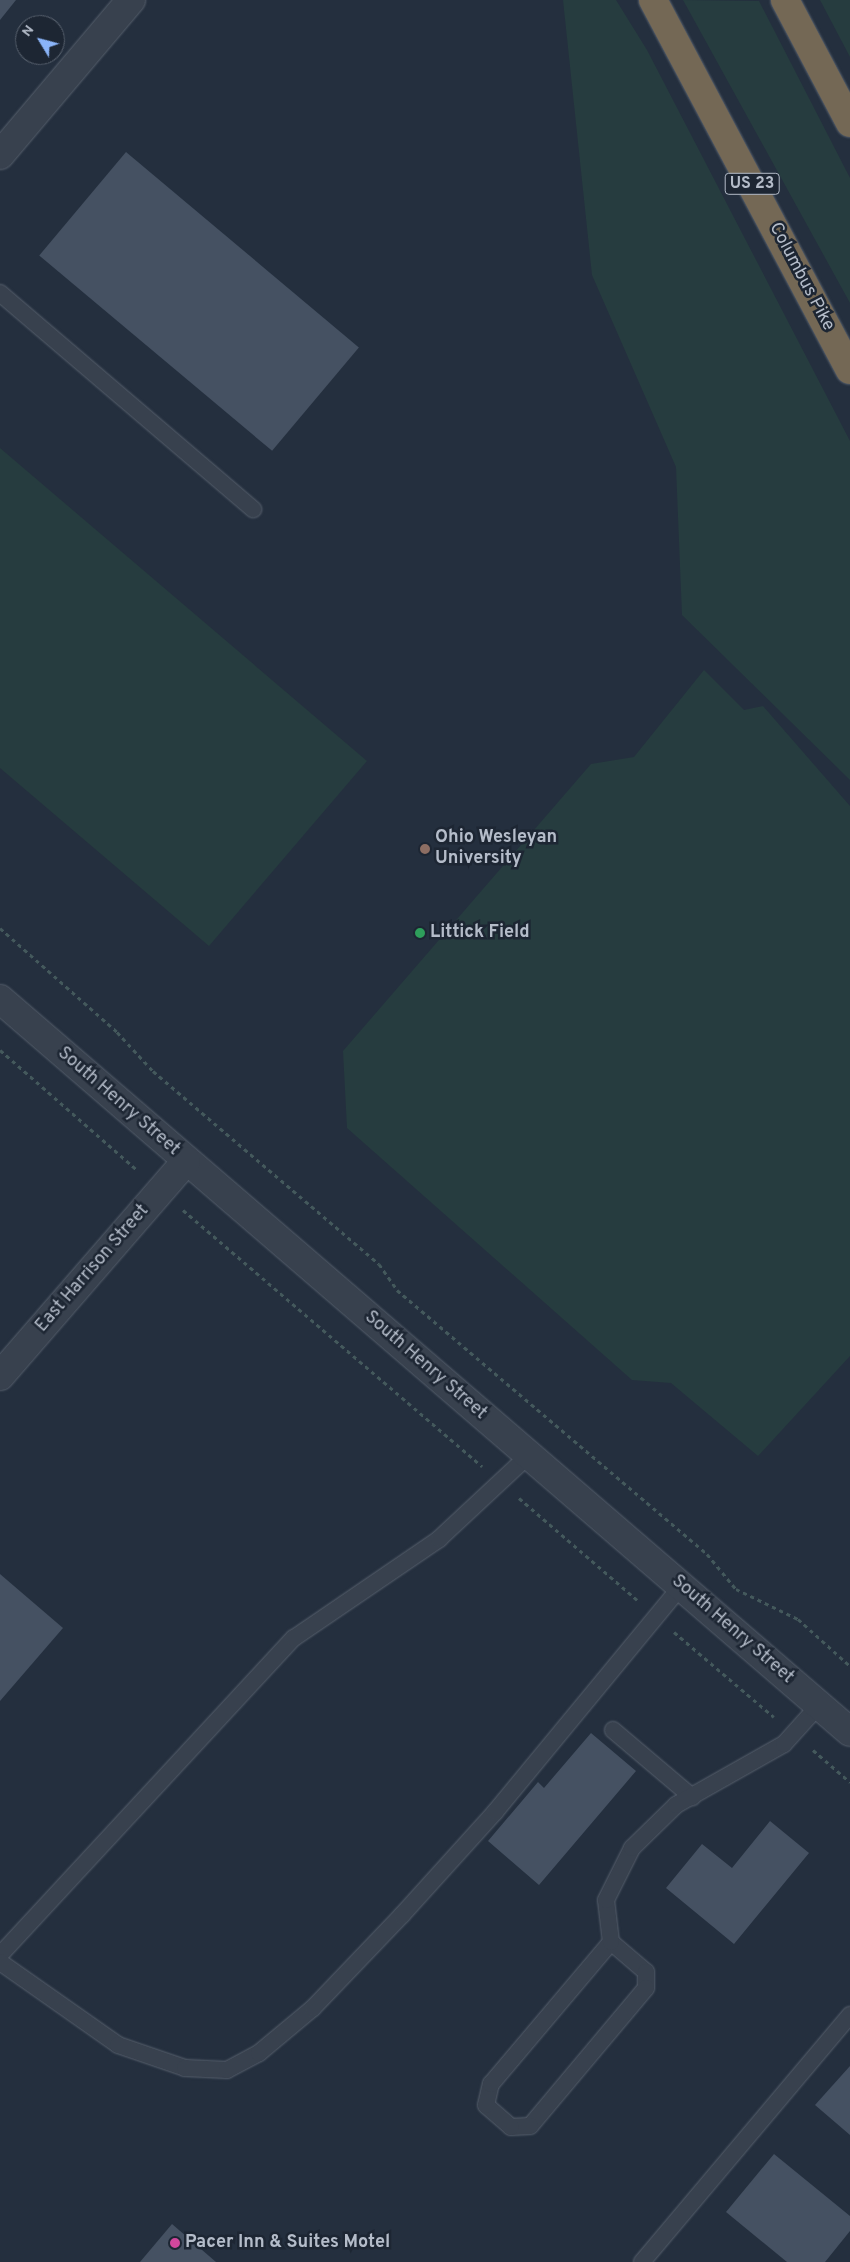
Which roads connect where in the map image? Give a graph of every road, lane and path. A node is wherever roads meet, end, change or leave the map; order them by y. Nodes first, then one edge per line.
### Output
1 (131, 0) edge
2 (653, 0) edge
3 (785, 0) edge
4 (850, 123) edge
5 (0, 155) edge
6 (0, 293) edge
7 (850, 370) edge
8 (252, 509) dead end
9 (0, 928) edge
10 (0, 999) edge
11 (0, 1050) edge
12 (186, 1161) junction
13 (161, 1191) junction
14 (0, 1376) edge
15 (529, 1456) junction
16 (500, 1482) junction
17 (681, 1586) junction
18 (655, 1615) junction
19 (850, 1666) edge
20 (819, 1705) junction
21 (612, 1730) dead end
22 (850, 1732) edge
23 (794, 1734) junction
24 (850, 1782) edge
25 (692, 1797) junction
26 (611, 1942) junction
27 (0, 1955) edge
28 (0, 1962) edge
29 (850, 2015) edge
30 (642, 2262) edge

1 - 5 street
2 - 7 highway, Columbus Pike / US 23
3 - 4 highway
6 - 8 lane
9 - 19 path
10 - 12 street, South Henry Street
11 - 13 path
12 - 13 street, East Harrison Street
12 - 15 street, South Henry Street
13 - 14 street, East Harrison Street
13 - 16 path
15 - 16 lane
15 - 17 street, South Henry Street
16 - 18 path
16 - 27 lane
17 - 18 lane
17 - 20 street, South Henry Street
18 - 23 path
18 - 28 lane
20 - 22 street, South Henry Street
20 - 23 lane
21 - 25 lane
23 - 24 path
23 - 25 lane
25 - 26 lane
26 - 26 lane
29 - 30 lane

